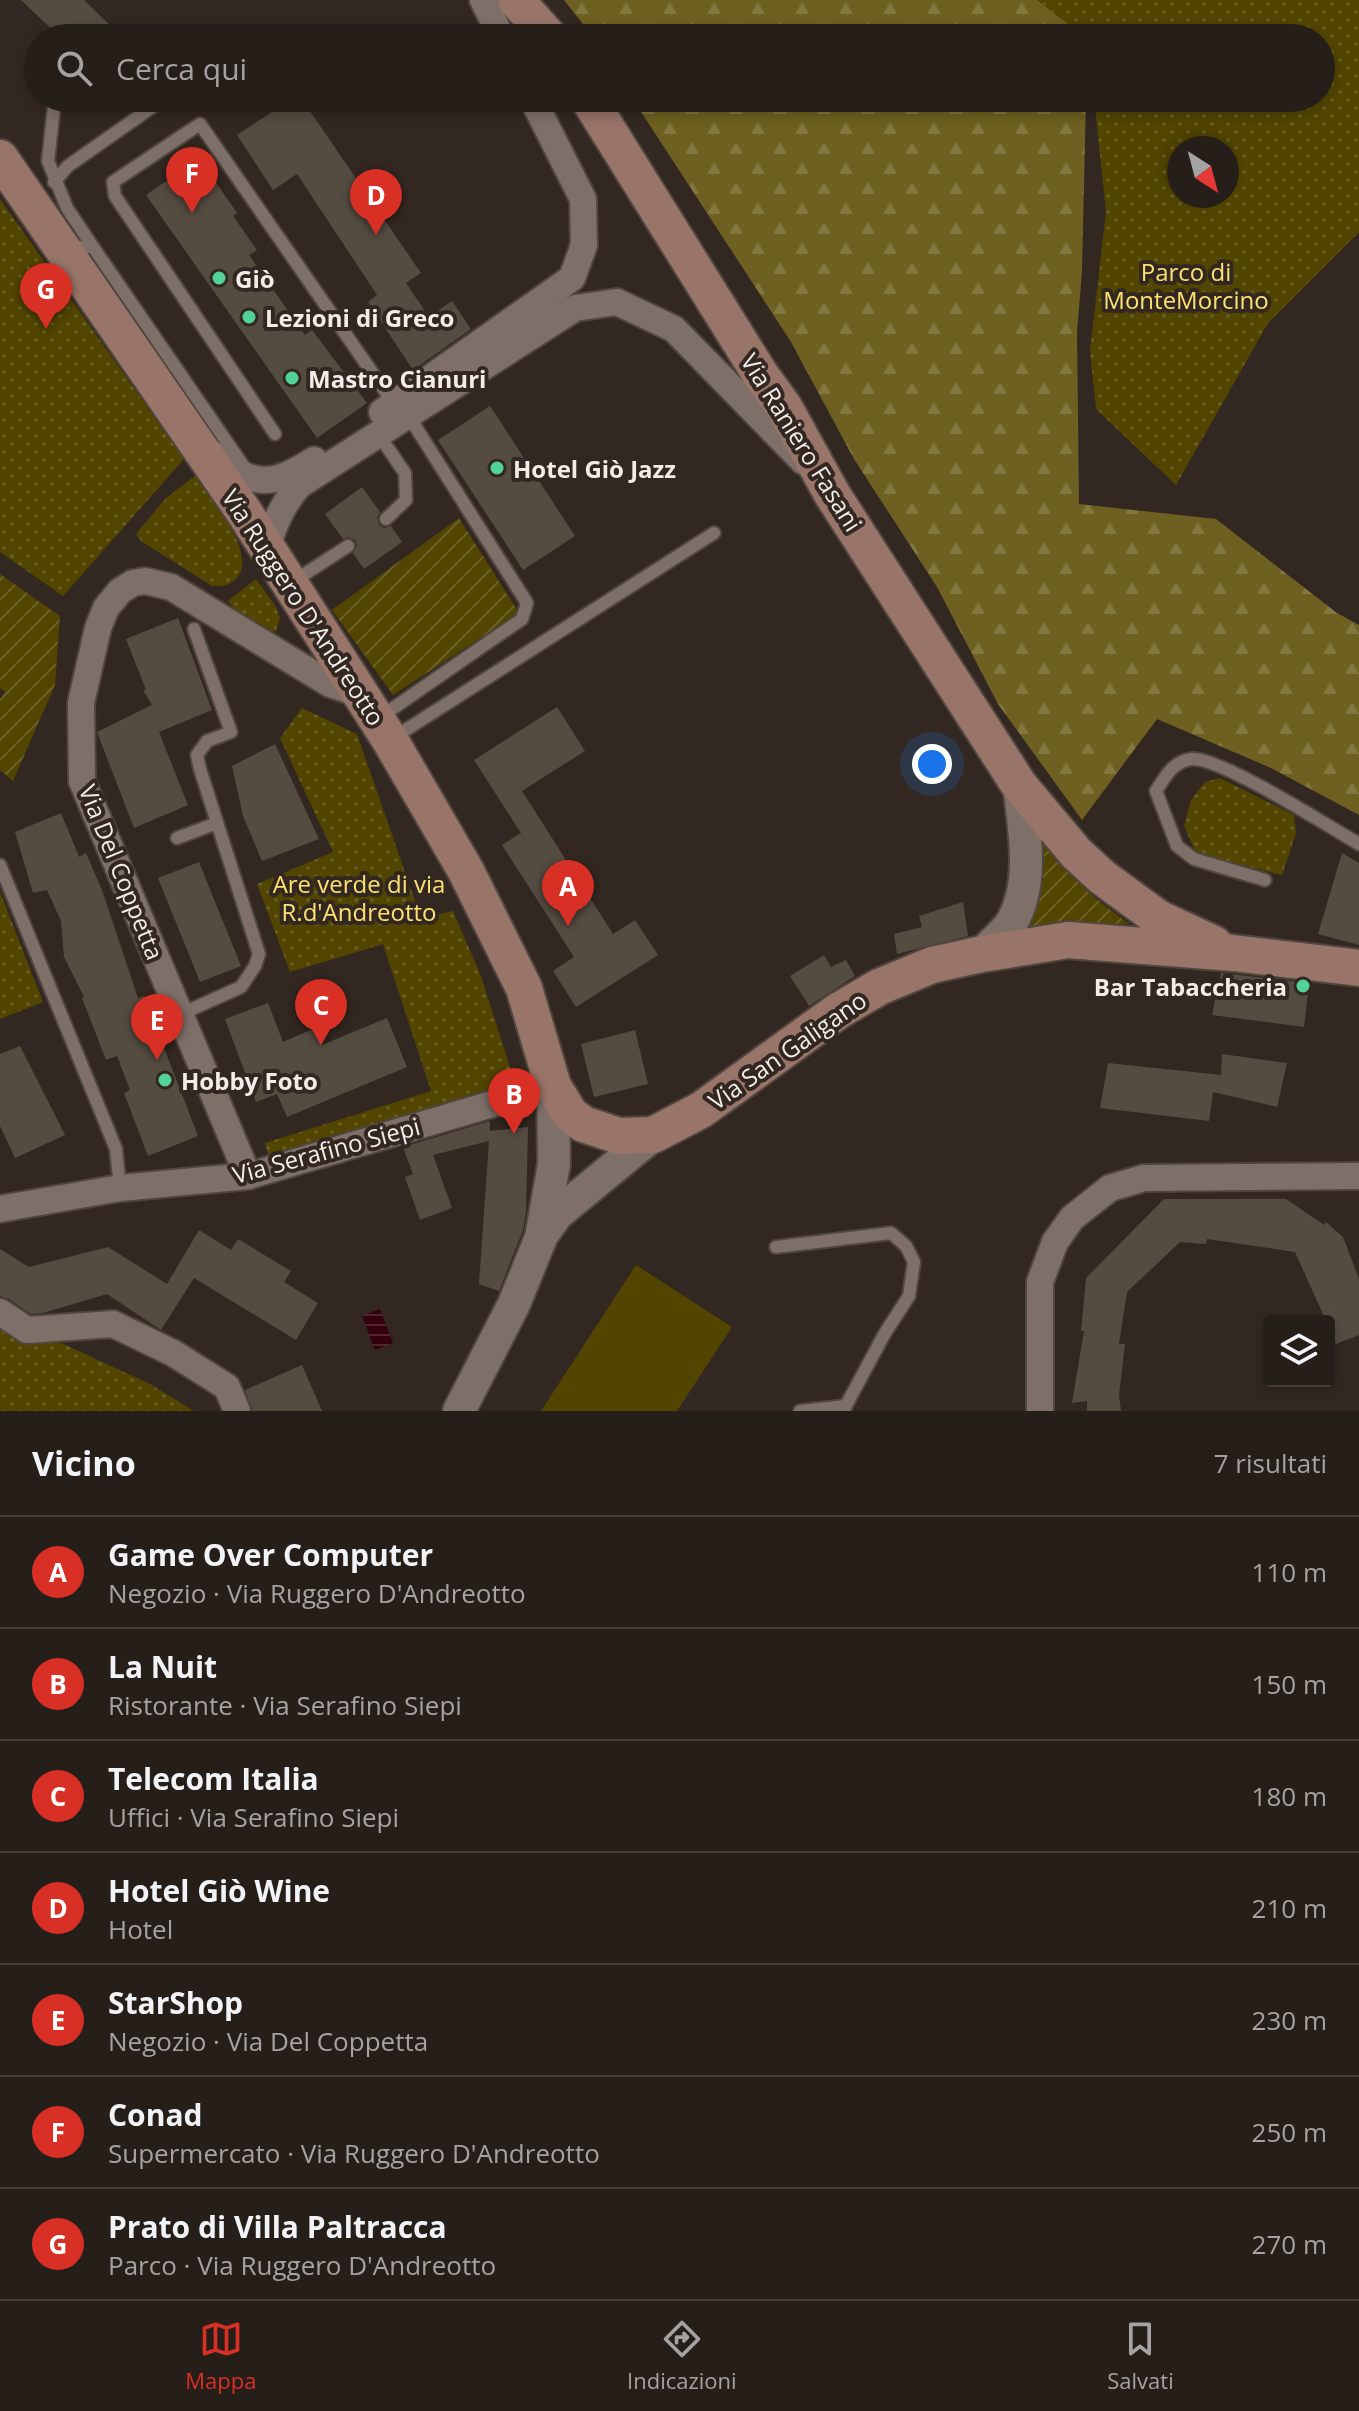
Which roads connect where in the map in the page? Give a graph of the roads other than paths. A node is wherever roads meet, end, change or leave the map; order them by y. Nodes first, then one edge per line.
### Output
1 (483, 0) edge
2 (516, 0) edge
3 (495, 24) edge
4 (537, 24) edge
5 (53, 112) edge
6 (145, 112) edge
7 (539, 112) edge
8 (597, 112) edge
9 (0, 158) edge
10 (54, 182) junction
11 (76, 247) junction
12 (401, 409) junction
13 (275, 434) dead end
14 (378, 434) junction
15 (195, 441) junction
16 (252, 479) junction
17 (832, 494) junction
18 (386, 519) dead end
19 (714, 533) dead end
20 (348, 546) dead end
21 (267, 548) junction
22 (289, 584) junction
23 (194, 629) dead end
24 (376, 718) junction
25 (1019, 785) junction
26 (217, 823) junction
27 (177, 838) dead end
28 (1359, 844) edge
29 (0, 865) edge
30 (1265, 880) dead end
31 (1233, 953) junction
32 (982, 954) junction
33 (1359, 968) edge
34 (181, 1014) junction
35 (553, 1086) junction
36 (653, 1135) junction
37 (248, 1176) junction
38 (1359, 1176) edge
39 (120, 1188) junction
40 (0, 1209) edge
41 (542, 1235) junction
42 (776, 1247) dead end
43 (0, 1312) edge
44 (844, 1409) edge
45 (237, 1411) edge
46 (459, 1411) edge
47 (800, 1411) edge
48 (1040, 1411) edge

1 - 3 street
2 - 4 main road
5 - 10 lane
6 - 10 lane
7 - 12 street
8 - 17 main road, Via Raniero Fasani
9 - 11 main road, Via Ruggero D'Andreotto
10 - 11 lane
11 - 15 main road, Via Ruggero D'Andreotto
11 - 16 lane
12 - 13 lane
12 - 14 street
12 - 16 street
12 - 17 street
12 - 24 lane
14 - 18 lane
14 - 21 street
15 - 16 street
15 - 21 main road, Via Ruggero D'Andreotto
17 - 25 main road, Via Raniero Fasani
19 - 24 lane
20 - 22 lane
21 - 22 main road, Via Ruggero D'Andreotto
22 - 24 main road, Via Ruggero D'Andreotto
23 - 26 lane
24 - 34 street, Via Del Coppetta
24 - 35 main road, Via Ruggero D'Andreotto
25 - 31 main road, Via Raniero Fasani
25 - 32 street, Via Raniero Fasani
26 - 27 lane
26 - 34 lane
28 - 30 lane
29 - 39 lane
31 - 32 main road, Via San Galigano
31 - 33 main road, Via San Galigano
32 - 36 main road, Via San Galigano
34 - 37 street, Via Del Coppetta
35 - 36 main road, Via Ruggero D'Andreotto
35 - 37 street, Via Serafino Siepi
35 - 41 street, Via Ruggero D'Andreotto
36 - 41 street, Via San Galigano
37 - 39 street, Via Serafino Siepi
38 - 48 street
39 - 40 street, Via Serafino Siepi
41 - 46 street, Via San Galigano
42 - 44 lane
43 - 45 street
44 - 47 lane

